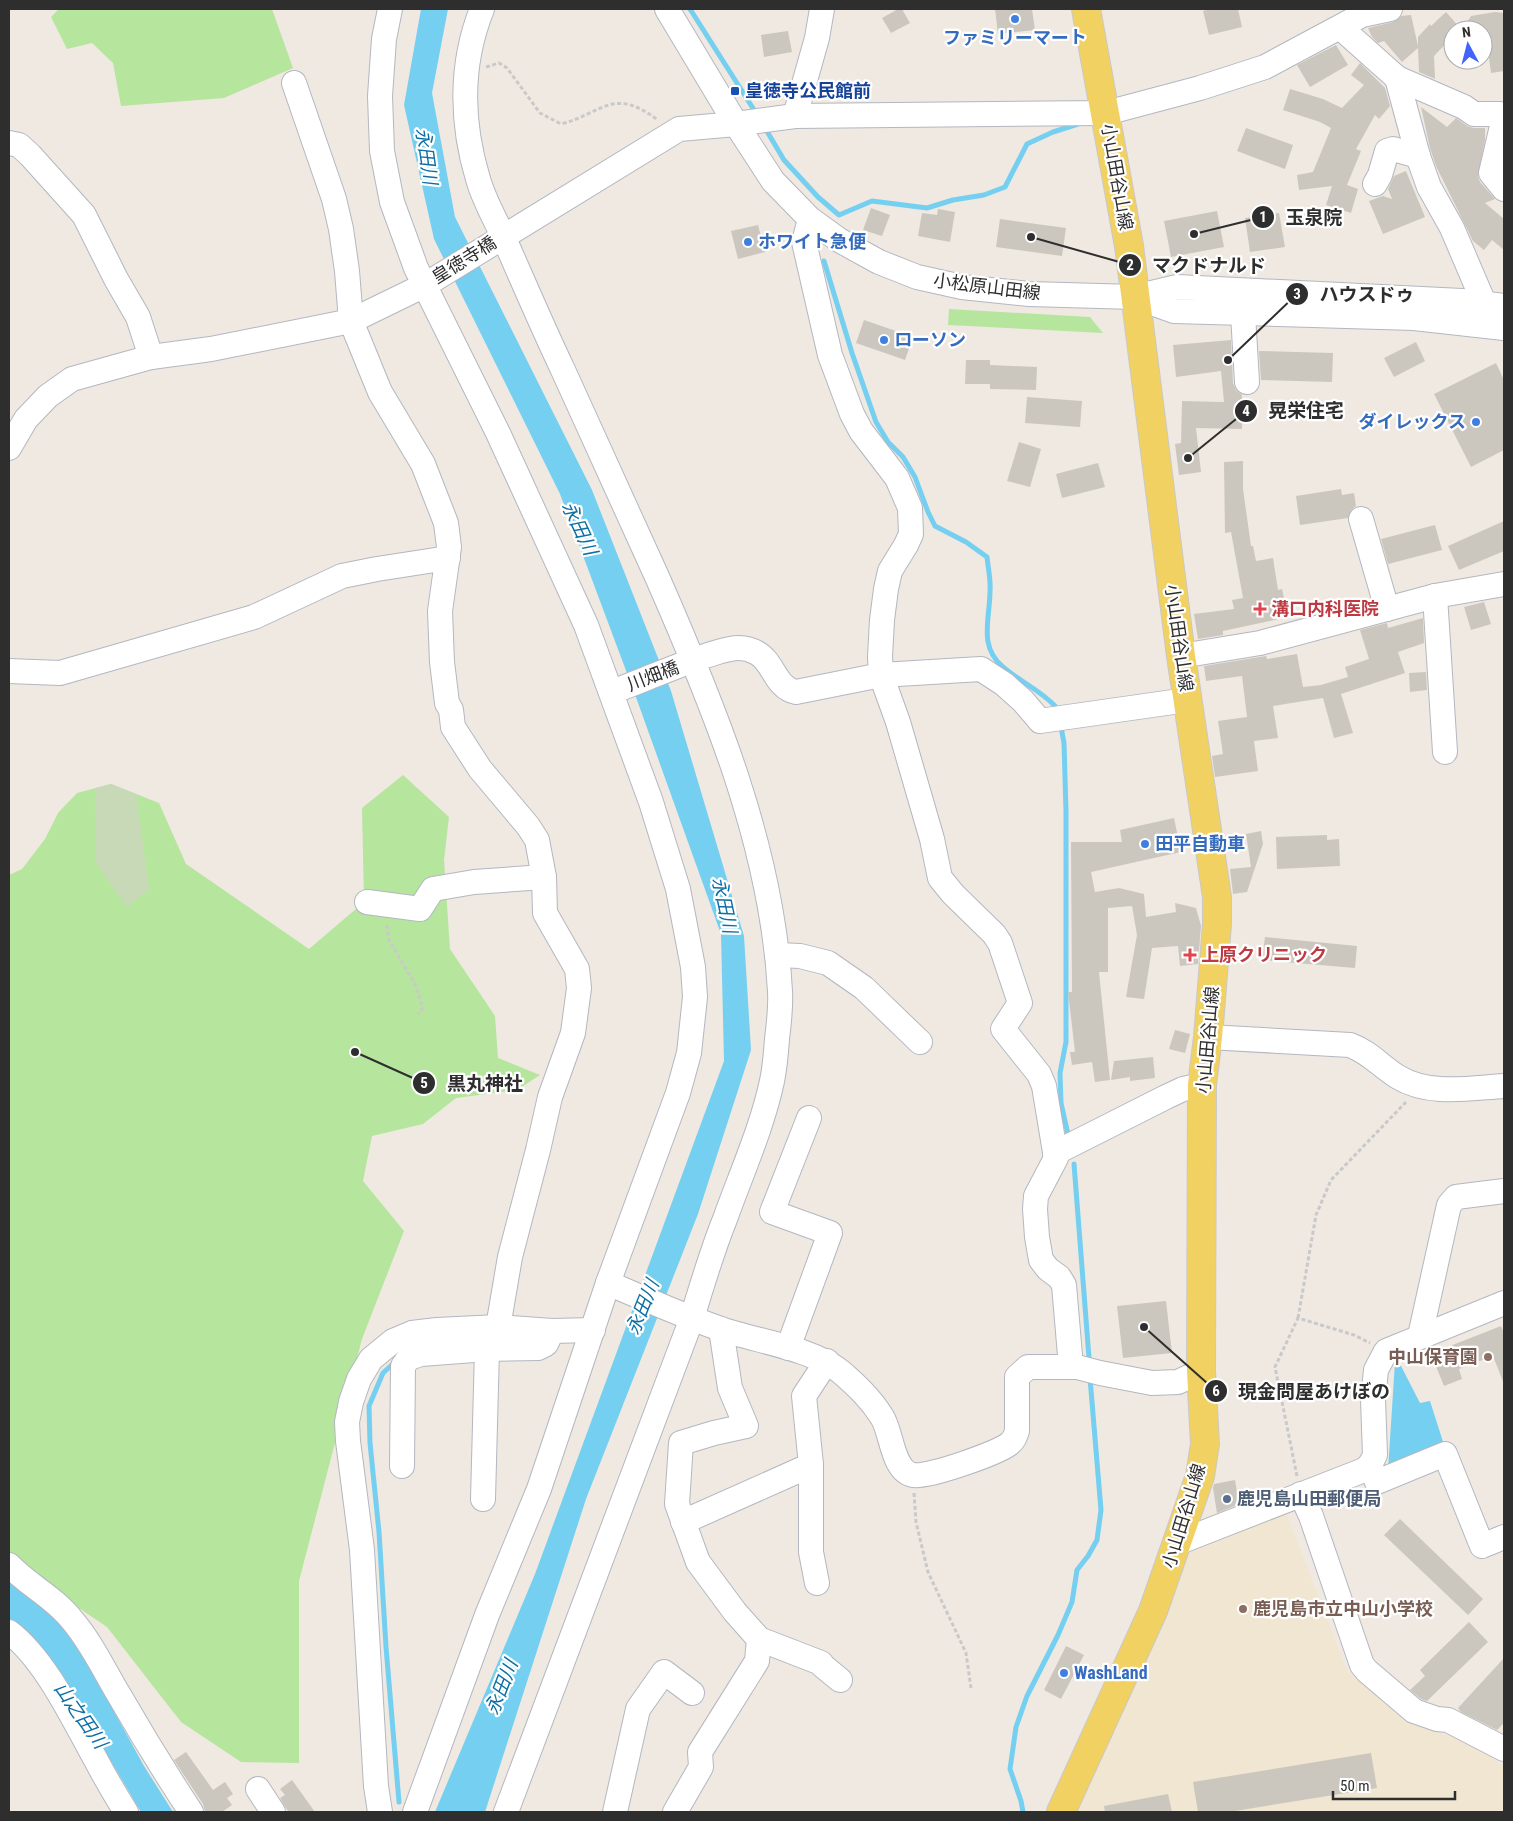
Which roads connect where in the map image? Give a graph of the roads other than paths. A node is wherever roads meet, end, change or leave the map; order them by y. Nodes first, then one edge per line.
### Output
1 (390, 9) edge
2 (482, 9) edge
3 (667, 9) edge
4 (822, 9) edge
5 (1086, 9) edge
6 (1390, 9) edge
7 (1341, 28) junction
8 (1397, 78) junction
9 (294, 83) dead end
10 (1106, 113) junction
11 (795, 116) junction
12 (736, 124) junction
13 (9, 143) edge
14 (1418, 156) junction
15 (1375, 184) dead end
16 (1504, 189) edge
17 (810, 219) junction
18 (503, 236) junction
19 (425, 285) junction
20 (1135, 297) junction
21 (1494, 304) edge
22 (1243, 314) junction
23 (351, 321) junction
24 (1497, 327) edge
25 (151, 357) junction
26 (1247, 382) dead end
27 (9, 448) edge
28 (1361, 520) dead end
29 (448, 558) junction
30 (1504, 584) edge
31 (1436, 596) junction
32 (1387, 609) junction
33 (1181, 656) junction
34 (694, 660) junction
35 (9, 671) edge
36 (881, 675) junction
37 (612, 692) junction
38 (1187, 700) junction
39 (1445, 752) dead end
40 (544, 877) junction
41 (379, 904) road end
42 (778, 955) junction
43 (1208, 1037) junction
44 (920, 1042) dead end
45 (1202, 1085) junction
46 (1504, 1086) edge
47 (810, 1118) dead end
48 (1055, 1153) junction
49 (1504, 1191) edge
50 (608, 1283) junction
51 (1504, 1303) edge
52 (692, 1318) junction
53 (498, 1327) junction
54 (721, 1329) junction
55 (552, 1330) junction
56 (593, 1330) junction
57 (1420, 1336) junction
58 (788, 1348) junction
59 (487, 1349) junction
60 (827, 1361) junction
61 (1071, 1367) junction
62 (1201, 1371) junction
63 (810, 1465) junction
64 (1370, 1465) junction
65 (402, 1466) dead end
66 (1300, 1494) junction
67 (483, 1499) dead end
68 (684, 1522) junction
69 (1504, 1537) edge
70 (1177, 1543) junction
71 (9, 1565) edge
72 (817, 1583) dead end
73 (9, 1632) edge
74 (759, 1639) junction
75 (840, 1680) dead end
76 (692, 1694) dead end
77 (1504, 1749) edge
78 (126, 1812) edge
79 (191, 1812) edge
80 (380, 1812) edge
81 (415, 1812) edge
82 (506, 1812) edge
83 (615, 1812) edge
84 (675, 1812) edge
85 (1061, 1812) edge

1 - 19 street
2 - 18 street
3 - 12 street, 小松原山田線
4 - 11 street
5 - 10 main road, 小山田谷山線
6 - 7 street
7 - 8 street
7 - 10 street
8 - 14 street
8 - 16 street
9 - 23 street
10 - 11 street
10 - 20 main road, 小山田谷山線
11 - 12 street
12 - 17 street, 小松原山田線
12 - 18 street, 皇徳寺橋
13 - 25 street
14 - 15 street
14 - 21 street
17 - 20 street, 小松原山田線
17 - 36 street
18 - 19 street, 皇徳寺橋
18 - 34 street
19 - 23 street, 皇徳寺橋
19 - 37 street
20 - 21 street
20 - 22 street
20 - 33 main road, 小山田谷山線
21 - 24 street
22 - 24 street
22 - 26 street
23 - 25 street, 皇徳寺橋
23 - 29 street
25 - 27 street, 皇徳寺橋
28 - 32 street
29 - 35 street
29 - 40 street
30 - 31 street
31 - 32 street
31 - 39 street
32 - 33 street
33 - 38 main road, 小山田谷山線
34 - 36 street, 川畑橋
34 - 37 street, 川畑橋
34 - 42 street
36 - 38 street, 川畑橋
36 - 48 street
37 - 50 street
38 - 43 main road, 小山田谷山線
40 - 41 street
40 - 53 street
42 - 44 street
42 - 52 street
43 - 45 main road, 小山田谷山線
43 - 46 street
45 - 48 street
45 - 62 main road, 小山田谷山線
47 - 58 street
48 - 61 street
49 - 57 street
50 - 52 street
50 - 56 street
51 - 57 street
52 - 54 street
52 - 82 street
53 - 55 street
53 - 80 street
54 - 58 street
54 - 68 street
55 - 56 street
55 - 59 street
56 - 81 street
57 - 64 street
58 - 60 street
59 - 65 street
59 - 67 street
60 - 61 street
60 - 63 street
61 - 62 street
62 - 70 main road, 小山田谷山線
63 - 68 street
63 - 72 street
64 - 66 street
64 - 69 street
66 - 70 street
66 - 77 street
68 - 74 street
70 - 85 main road, 小山田谷山線
71 - 79 street
73 - 78 street
74 - 75 street
74 - 84 street
76 - 83 street

